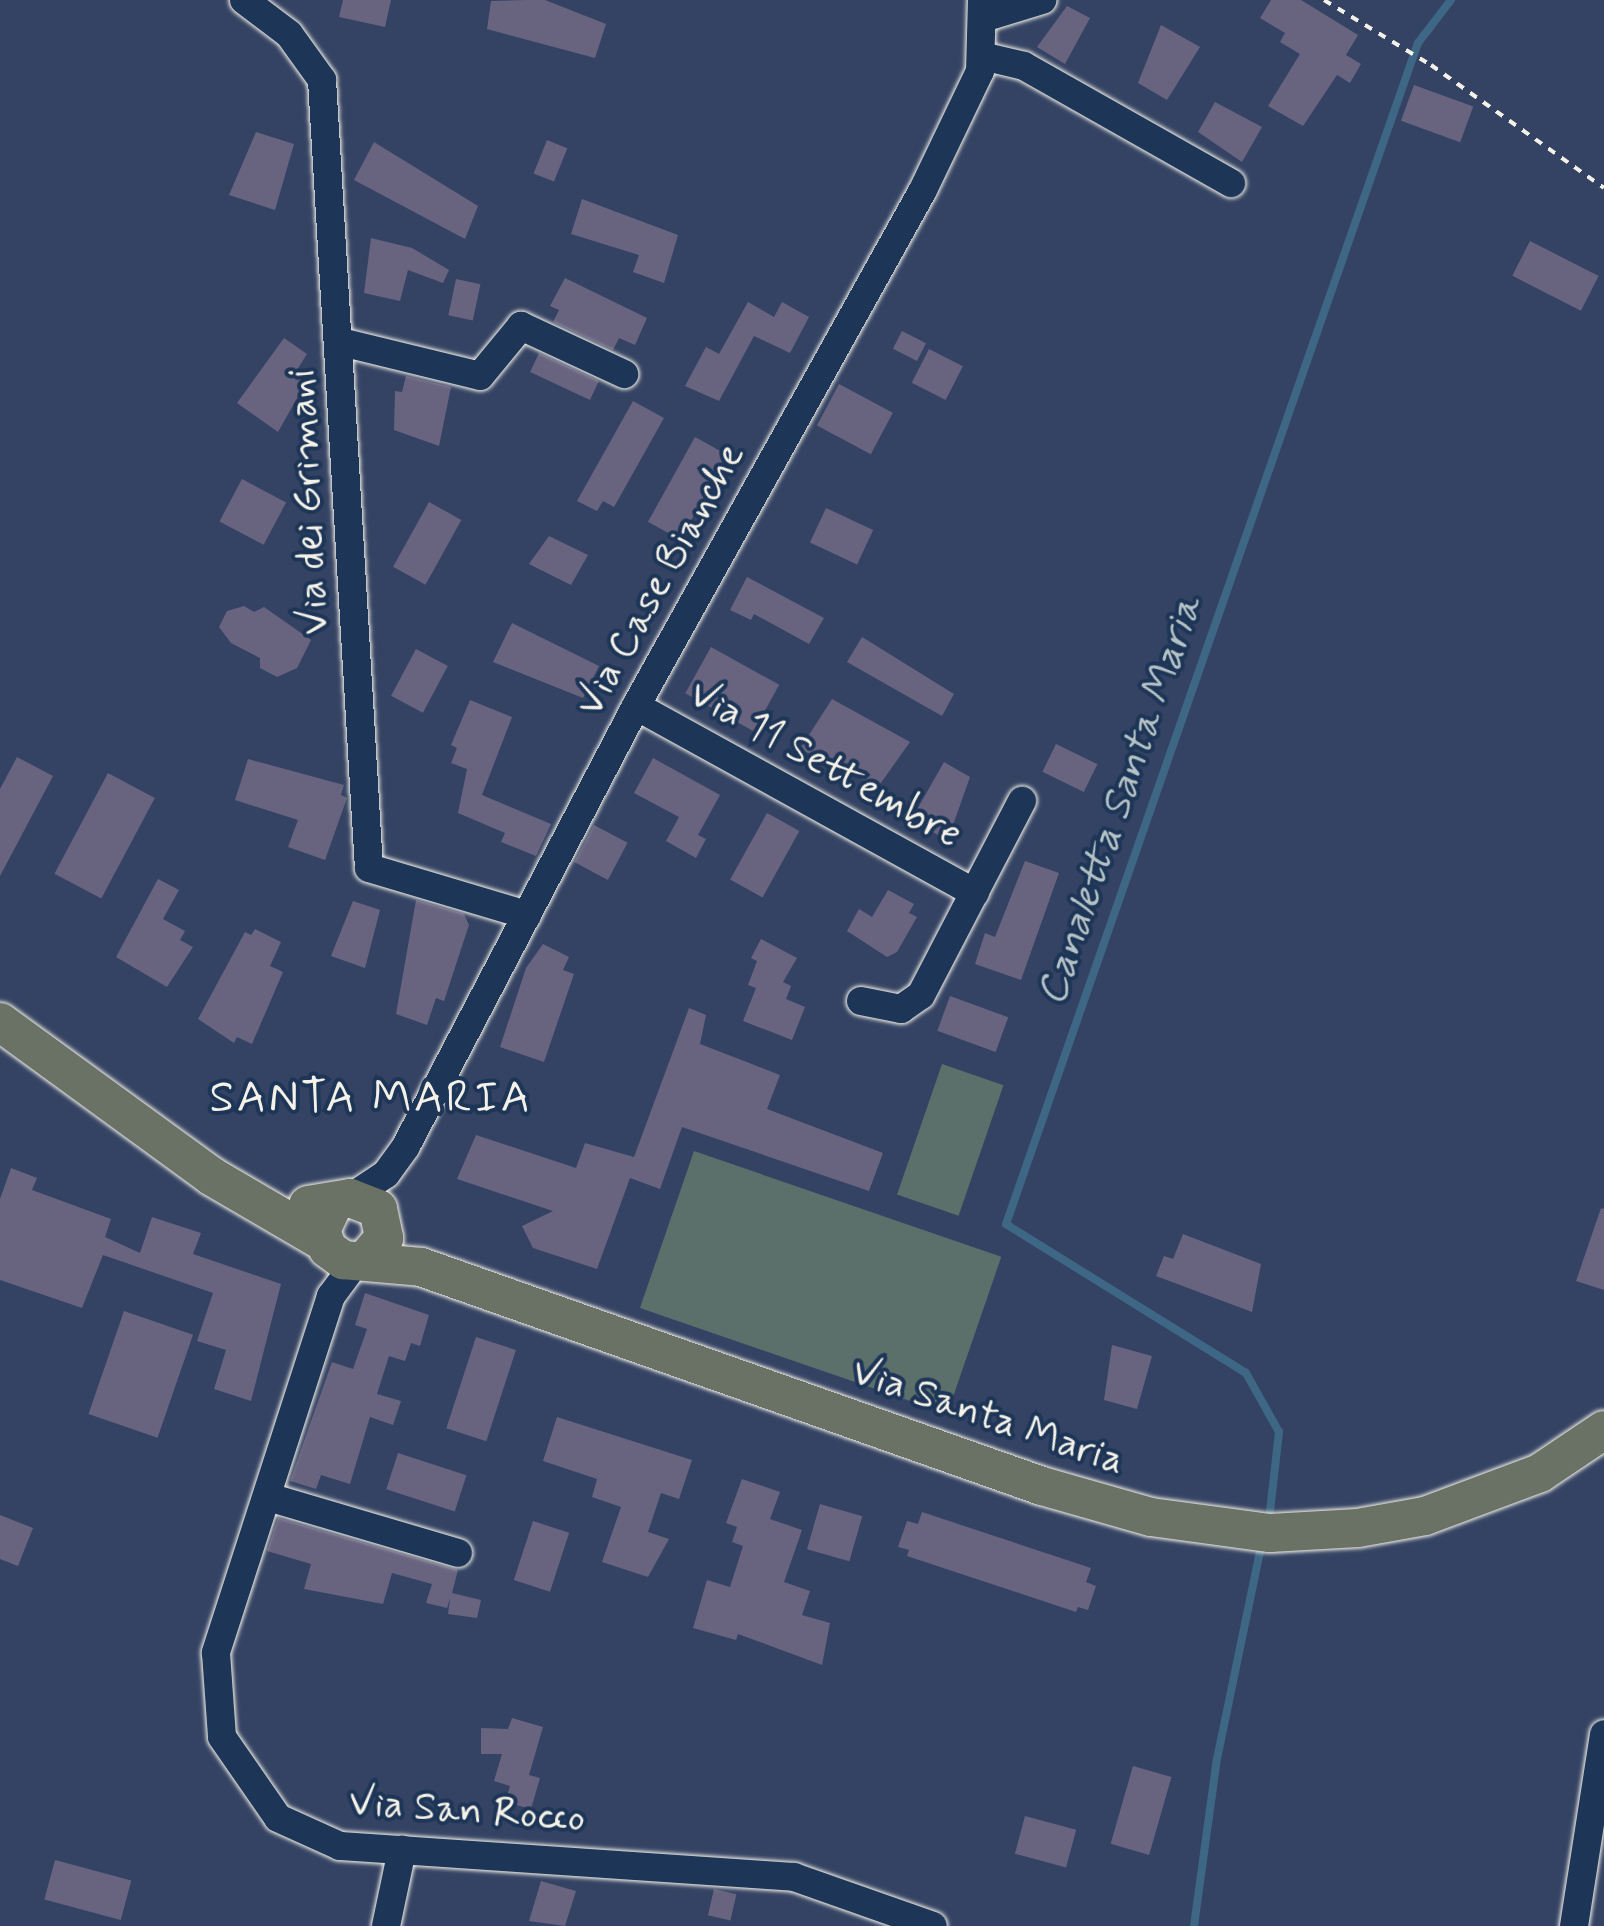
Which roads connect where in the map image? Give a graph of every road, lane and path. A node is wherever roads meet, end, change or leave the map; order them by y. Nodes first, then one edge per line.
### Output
1 (244, 0) edge
2 (1042, 0) edge
3 (1324, 0) edge
4 (984, 9) edge
5 (982, 56) junction
6 (1231, 183) dead end
7 (1604, 188) edge
8 (341, 342) junction
9 (624, 374) dead end
10 (636, 706) junction
11 (1022, 801) dead end
12 (976, 894) junction
13 (527, 915) junction
14 (861, 1001) dead end
15 (0, 1022) edge
16 (386, 1174) junction
17 (342, 1201) junction
18 (270, 1206) junction
19 (384, 1223) junction
20 (344, 1253) junction
21 (421, 1267) junction
22 (1604, 1430) edge
23 (268, 1497) junction
24 (458, 1553) dead end
25 (1604, 1734) edge
26 (402, 1850) junction
27 (386, 1926) edge
28 (932, 1926) edge
29 (1574, 1926) edge

1 - 8 street, Via dei Grimani
2 - 4 street, Via Case Bianche
3 - 7 path
4 - 5 street, Via Case Bianche
5 - 6 street
5 - 10 street, Via Case Bianche
8 - 9 street
8 - 13 street, Via dei Grimani
10 - 12 street, Via 11 Settembre
10 - 13 street, Via Case Bianche
11 - 12 street, Via 11 Settembre
12 - 14 street, Via 11 Settembre
13 - 16 street, Via Case Bianche
15 - 18 main road, Via Santa Maria
16 - 17 street, Via Case Bianche
16 - 19 street, Via Case Bianche
17 - 18 main road, Via Santa Maria
17 - 19 main road, Via Santa Maria
17 - 20 main road
18 - 20 main road, Via Santa Maria
19 - 20 main road
19 - 21 main road, Via Santa Maria
20 - 21 main road, Via Santa Maria
20 - 23 street, Via San Rocco
21 - 22 main road, Via Santa Maria
23 - 24 street
23 - 26 street, Via San Rocco
25 - 29 street
26 - 27 street
26 - 28 street, Via San Rocco

